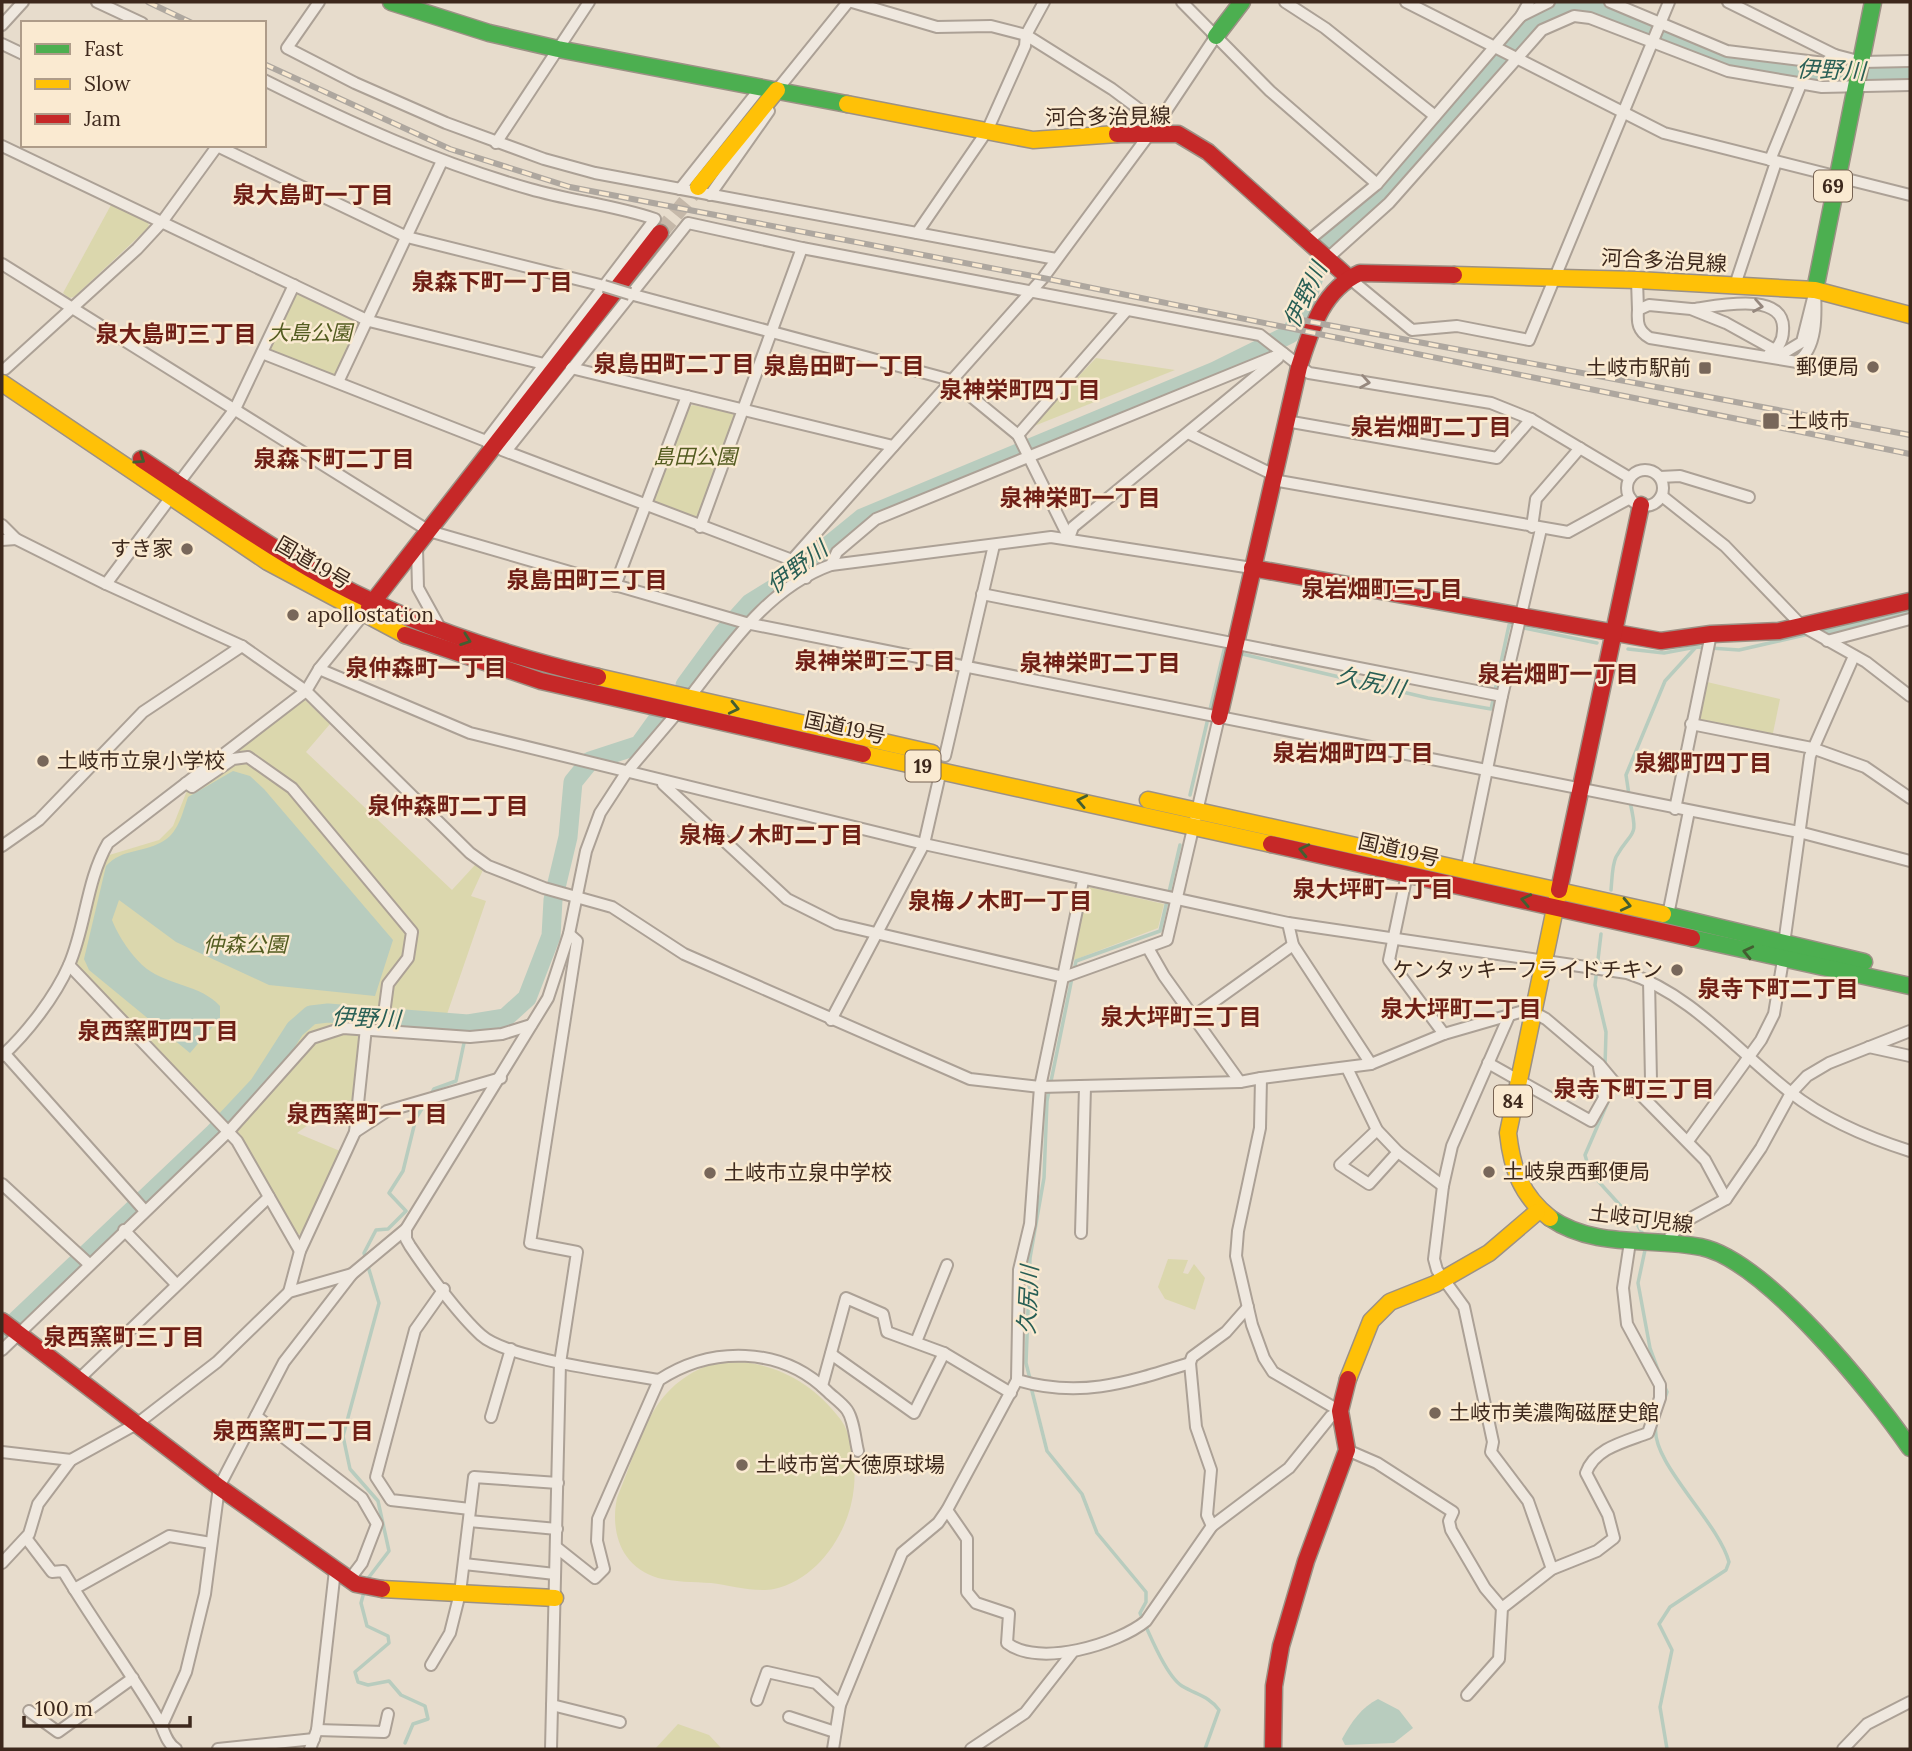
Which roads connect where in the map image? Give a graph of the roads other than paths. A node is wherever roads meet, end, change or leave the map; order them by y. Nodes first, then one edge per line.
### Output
1 (23, 2) edge
2 (97, 2) edge
3 (319, 2) edge
4 (391, 2) edge
5 (589, 2) edge
6 (850, 2) edge
7 (1044, 2) edge
8 (1182, 2) edge
9 (1242, 2) edge
10 (1285, 2) edge
11 (1405, 2) edge
12 (1529, 2) edge
13 (1549, 2) edge
14 (1610, 2) edge
15 (1669, 2) edge
16 (1728, 2) edge
17 (1873, 2) edge
18 (1521, 16) junction
19 (138, 21) edge
20 (1661, 21) junction
21 (2, 24) edge
22 (1026, 35) junction
23 (1216, 36) junction
24 (1653, 42) junction
25 (2, 44) edge
26 (1493, 47) junction
27 (558, 49) junction
28 (21, 53) edge
29 (1835, 55) junction
30 (1516, 59) junction
31 (1910, 61) edge
32 (1862, 64) junction
33 (266, 81) edge
34 (1801, 84) junction
35 (1859, 84) junction
36 (1910, 85) edge
37 (774, 89) junction
38 (1625, 114) junction
39 (1435, 116) junction
40 (1154, 127) junction
41 (987, 131) junction
42 (496, 143) junction
43 (2, 146) edge
44 (216, 147) edge
45 (219, 147) edge
46 (442, 161) junction
47 (1773, 161) junction
48 (1835, 176) junction
49 (1377, 184) junction
50 (680, 189) junction
51 (704, 191) junction
52 (1910, 195) edge
53 (162, 222) junction
54 (660, 233) tunnel mouth
55 (917, 233) junction
56 (407, 237) junction
57 (802, 248) junction
58 (1318, 248) junction
59 (1056, 259) junction
60 (2, 264) edge
61 (1553, 277) junction
62 (1349, 278) junction
63 (1637, 280) junction
64 (294, 285) junction
65 (1735, 285) junction
66 (604, 286) junction
67 (1029, 290) junction
68 (1815, 290) junction
69 (630, 294) junction
70 (72, 308) junction
71 (1691, 309) junction
72 (1128, 310) junction
73 (1638, 310) junction
74 (1910, 314) edge
75 (369, 321) junction
76 (771, 332) junction
77 (1774, 351) junction
78 (262, 353) junction
79 (1283, 353) junction
80 (1759, 358) junction
81 (544, 364) junction
82 (1299, 367) junction
83 (571, 368) junction
84 (3, 373) edge
85 (950, 380) junction
86 (338, 382) junction
87 (687, 396) junction
88 (235, 409) junction
89 (744, 411) junction
90 (1531, 419) junction
91 (1286, 421) junction
92 (1188, 433) junction
93 (1018, 435) junction
94 (893, 446) junction
95 (495, 447) junction
96 (1580, 448) junction
97 (1028, 455) junction
98 (1660, 477) junction
99 (1273, 478) junction
100 (1630, 478) junction
101 (175, 491) junction
102 (1662, 496) junction
103 (1749, 497) dead end
104 (1636, 502) junction
105 (646, 506) junction
106 (2, 525) edge
107 (701, 527) junction
108 (1536, 528) junction
109 (429, 531) junction
110 (16, 538) junction
111 (1069, 538) junction
112 (2, 540) edge
113 (993, 545) junction
114 (416, 547) junction
115 (792, 560) junction
116 (831, 565) junction
117 (1252, 568) junction
118 (806, 578) junction
119 (106, 584) junction
120 (615, 586) junction
121 (982, 594) junction
122 (373, 601) junction
123 (1910, 601) edge
124 (363, 615) junction
125 (1521, 617) junction
126 (1910, 620) edge
127 (746, 623) junction
128 (1802, 626) junction
129 (442, 632) junction
130 (1712, 634) junction
131 (1615, 635) junction
132 (1827, 641) junction
133 (1236, 645) junction
134 (242, 646) junction
135 (1854, 656) junction
136 (965, 667) junction
137 (319, 669) junction
138 (306, 691) junction
139 (1502, 695) junction
140 (1910, 696) edge
141 (689, 698) junction
142 (677, 713) junction
143 (1219, 717) junction
144 (1691, 724) junction
145 (1812, 748) junction
146 (943, 763) junction
147 (1486, 770) junction
148 (626, 773) junction
149 (661, 782) junction
150 (186, 783) junction
151 (1580, 788) junction
152 (1910, 798) edge
153 (1675, 809) junction
154 (1689, 811) junction
155 (1194, 818) junction
156 (1799, 832) junction
157 (924, 844) junction
158 (2, 846) edge
159 (1910, 861) edge
160 (1466, 872) junction
161 (1407, 874) junction
162 (1083, 881) junction
163 (1559, 890) junction
164 (569, 896) junction
165 (1178, 900) junction
166 (1556, 906) junction
167 (1668, 915) junction
168 (1288, 923) junction
169 (569, 934) junction
170 (876, 934) junction
171 (1394, 937) junction
172 (1293, 945) junction
173 (1148, 948) junction
174 (1784, 952) junction
175 (1546, 960) junction
176 (69, 965) junction
177 (1910, 972) edge
178 (1064, 977) junction
179 (1649, 980) junction
180 (1910, 986) edge
181 (1533, 1012) junction
182 (1194, 1016) junction
183 (1509, 1016) junction
184 (831, 1020) junction
185 (531, 1025) junction
186 (366, 1028) junction
187 (382, 1029) junction
188 (1910, 1031) edge
189 (1444, 1034) junction
190 (1869, 1047) junction
191 (3, 1055) edge
192 (1749, 1056) junction
193 (1910, 1056) edge
194 (1371, 1063) junction
195 (1488, 1063) junction
196 (1599, 1064) junction
197 (1347, 1068) junction
198 (501, 1078) junction
199 (1261, 1078) junction
200 (1518, 1080) junction
201 (1240, 1082) junction
202 (1040, 1087) junction
203 (1085, 1087) junction
204 (1791, 1093) junction
205 (1640, 1094) junction
206 (1377, 1130) junction
207 (228, 1132) junction
208 (355, 1132) junction
209 (1688, 1141) junction
210 (1910, 1150) edge
211 (1398, 1152) junction
212 (2, 1184) edge
213 (1443, 1186) junction
214 (269, 1196) junction
215 (1726, 1199) junction
216 (145, 1211) junction
217 (1537, 1212) junction
218 (407, 1228) junction
219 (124, 1230) junction
220 (1081, 1233) dead end
221 (1633, 1242) junction
222 (1660, 1243) junction
223 (300, 1251) junction
224 (89, 1264) junction
225 (947, 1265) dead end
226 (357, 1270) junction
227 (1445, 1278) junction
228 (176, 1284) junction
229 (444, 1289) junction
230 (289, 1292) junction
231 (1248, 1307) junction
232 (2, 1321) edge
233 (19, 1334) junction
234 (916, 1342) junction
235 (511, 1349) junction
236 (2, 1350) edge
237 (944, 1353) junction
238 (831, 1354) junction
239 (560, 1363) junction
240 (1190, 1363) junction
241 (80, 1378) junction
242 (659, 1380) junction
243 (1026, 1382) junction
244 (822, 1386) junction
245 (1011, 1393) junction
246 (1340, 1411) junction
247 (256, 1416) junction
248 (491, 1417) dead end
249 (138, 1423) junction
250 (1910, 1448) edge
251 (2, 1451) edge
252 (858, 1451) dead end
253 (1347, 1451) junction
254 (71, 1460) junction
255 (558, 1483) junction
256 (219, 1487) junction
257 (470, 1509) junction
258 (947, 1510) junction
259 (469, 1521) junction
260 (1212, 1525) junction
261 (557, 1529) junction
262 (26, 1538) junction
263 (211, 1543) junction
264 (556, 1546) junction
265 (2, 1563) edge
266 (464, 1564) junction
267 (1552, 1569) junction
268 (335, 1570) junction
269 (555, 1574) junction
270 (352, 1582) junction
271 (74, 1589) junction
272 (460, 1593) junction
273 (555, 1598) junction
274 (1502, 1608) junction
275 (1072, 1653) junction
276 (431, 1665) dead end
277 (133, 1678) junction
278 (1467, 1695) dead end
279 (757, 1700) dead end
280 (1910, 1702) edge
281 (552, 1705) junction
282 (840, 1705) junction
283 (29, 1711) dead end
284 (388, 1714) dead end
285 (789, 1717) dead end
286 (620, 1722) dead end
287 (162, 1725) junction
288 (835, 1732) junction
289 (314, 1739) edge
290 (176, 1749) edge
291 (218, 1749) edge
292 (551, 1749) edge
293 (834, 1749) edge
294 (971, 1749) edge
295 (1273, 1749) edge
296 (1843, 1749) edge

1 - 21 street
2 - 19 street
3 - 42 street
4 - 27 main road, 河合多治見線
5 - 27 street
6 - 22 street
6 - 37 street
7 - 22 street
8 - 23 street
9 - 23 main road
10 - 39 street
11 - 26 street
12 - 18 street
13 - 18 street
14 - 20 street
15 - 20 street
16 - 29 street
17 - 32 main road, 69
18 - 26 street
20 - 24 street
20 - 29 street
22 - 40 street
22 - 41 street
23 - 40 street
23 - 49 street
24 - 30 street
24 - 34 street
24 - 38 street
25 - 28 street
26 - 30 street
26 - 39 street
27 - 37 main road, 河合多治見線
27 - 42 street
29 - 32 street
30 - 38 street
30 - 58 street
31 - 32 street
32 - 35 main road, 69
33 - 46 street
34 - 35 street
34 - 47 street
35 - 36 street
35 - 48 main road, 69
37 - 41 main road, 河合多治見線
37 - 50 street
37 - 51 main road
38 - 47 street
38 - 61 street
39 - 49 street
40 - 41 main road, 河合多治見線
40 - 58 main road, 河合多治見線
40 - 59 street
41 - 55 street
42 - 50 street
43 - 53 street
44 - 53 street
45 - 56 street
46 - 56 street
46 - 66 street
47 - 48 street
47 - 65 street
48 - 52 street
48 - 68 main road, 69
49 - 58 street
50 - 51 street
51 - 55 street
53 - 64 street
53 - 70 street
54 - 95 main road
55 - 59 street
56 - 66 street
56 - 75 street
57 - 67 street
57 - 69 street
57 - 76 street
58 - 62 main road, 河合多治見線
59 - 67 street
60 - 70 street
61 - 62 main road, 河合多治見線
61 - 62 street
61 - 63 main road, 河合多治見線
62 - 82 main road
63 - 65 main road, 河合多治見線
63 - 73 street
64 - 75 street
64 - 78 street
65 - 68 main road, 河合多治見線
66 - 69 street, bridge
66 - 81 street
67 - 72 street
67 - 85 street
68 - 74 main road, 河合多治見線
68 - 77 street
68 - 80 street
69 - 76 street
69 - 83 street
70 - 84 street
70 - 88 street
71 - 73 street
71 - 77 street
71 -> 77 street
72 - 79 street
72 - 93 street
73 - 80 street
75 - 81 street
75 - 86 street
76 - 85 street
76 - 89 street
77 - 80 street
78 - 86 street
78 - 88 street
79 - 82 street
79 - 92 street
79 - 97 street
81 - 95 street
82 -> 90 street
82 - 91 main road
83 - 87 street
83 - 95 street
84 - 101 main road, 国道19号 / 19
85 - 93 street
85 - 94 street
86 - 95 street
87 - 89 street
87 - 105 street
88 - 101 street
88 - 109 street
89 - 94 street
89 - 107 street
90 - 91 street
90 - 96 street
91 - 99 main road
92 - 99 street
92 - 111 street
93 - 97 street
94 - 115 street
95 - 105 street
95 - 109 main road
96 - 100 street
96 - 108 street
97 - 111 street
97 - 116 street
98 - 100 street
98 - 102 street
98 - 103 street
99 - 108 street
99 - 117 main road
100 - 104 street
101 - 119 street
101 - 122 main road, 国道19号 / 19
101 - 124 main road, 国道19号 / 19
102 - 104 street
102 - 128 street
104 - 108 street
104 - 131 main road
105 - 107 street
105 - 120 street
106 - 110 street
107 - 115 street
108 - 125 street
109 - 114 main road
109 - 120 street
110 - 112 street
110 - 119 street
111 - 113 street
111 - 117 street
113 - 116 street
113 - 121 street
114 - 122 main road
114 - 129 street
115 - 118 street
116 - 118 street
117 - 125 main road
117 - 133 main road
118 - 127 street
119 - 134 street
120 - 127 street
121 - 133 street
121 - 136 street
122 - 124 main road
122 - 129 main road, 国道19号 / 19
123 - 128 main road
124 - 137 street
124 - 142 main road, 国道19号 / 19
125 - 131 main road
125 - 139 street
126 - 132 street
127 - 136 street
127 - 141 street
128 - 130 main road
128 - 132 street
129 -> 141 main road, 国道19号 / 19
130 - 131 main road
130 - 144 street
131 - 151 main road
132 - 135 street
133 - 139 street
133 - 143 main road
134 - 138 street
134 - 158 street
135 - 140 street
135 - 145 street
136 - 143 street
136 - 146 street
137 - 138 street
137 - 148 street
138 - 150 street
138 - 164 street
139 - 147 street
141 - 142 street
141 -> 146 main road, 国道19号 / 19
142 - 146 main road, 国道19号 / 19
142 - 148 street
143 - 147 street
143 - 155 street
144 - 145 street
144 - 153 street
145 - 152 street
145 - 156 street
146 - 155 main road, 国道19号 / 19
146 - 157 street
147 - 151 street
147 - 160 street
148 - 149 street
148 - 164 street
149 - 157 street
149 - 170 street
150 - 176 street
150 - 187 street
151 - 153 street
151 - 163 main road
153 - 154 street
154 - 156 street
154 - 167 street
155 - 160 main road, 国道19号 / 19
161 -> 155 main road, 国道19号 / 19
155 - 165 street
156 - 159 street
156 - 174 street
157 - 162 street
157 - 170 street
160 - 163 main road, 国道19号 / 19
166 -> 161 main road, 国道19号 / 19
161 - 171 street
162 - 165 street
162 - 178 street
163 - 166 main road, 84
163 -> 167 main road, 国道19号 / 19
164 - 169 street
164 - 184 street
165 - 168 street
165 - 173 street
174 -> 166 main road, 国道19号 / 19
166 - 175 main road, 84
167 - 174 main road, 国道19号 / 19
168 - 171 street
168 - 172 street
169 - 185 street
169 - 239 street
170 - 178 street
170 - 184 street
171 - 175 street
171 - 189 street
172 - 182 street
172 - 194 street
173 - 178 street
173 - 182 street
174 - 177 main road, 国道19号 / 19
174 - 180 main road, 国道19号 / 19
174 - 192 street
175 - 179 street
175 - 181 main road, 84
176 - 191 street
176 - 207 street
178 - 202 street
179 - 192 street
179 - 205 street
181 - 183 street
181 - 196 street
181 - 200 main road, 84
182 - 201 street
183 - 189 street
183 - 195 street
184 - 202 street
185 - 187 street
185 - 198 street
186 - 187 street
186 - 207 street
186 - 208 street
188 - 190 street
189 - 194 street
190 - 193 street
190 - 204 street
191 - 216 street
192 - 204 street
192 - 209 street
194 - 197 street
195 - 200 street
195 - 213 street
196 - 200 street
196 - 205 street
197 - 199 street
197 - 206 street
198 - 208 street
198 - 218 street
199 - 201 street
199 - 231 street
200 - 217 main road, 84
201 - 203 street
202 - 203 street
202 - 243 street
203 - 220 street
204 - 210 street
204 - 215 street
205 - 209 street
206 - 211 street
206 - 211 street
207 - 214 street
207 - 216 street
208 - 223 street
209 - 215 street
211 - 213 street
212 - 224 street
213 - 227 street
214 - 223 street
214 - 228 street
215 - 222 street
216 - 219 street
217 - 221 main road, 土岐可児線
217 - 227 main road
218 - 226 street
218 - 229 street
219 - 224 street
219 - 228 street
221 - 222 main road, 土岐可児線
221 - 267 street
222 - 250 main road, 土岐可児線
223 - 230 street
224 - 233 street
225 - 234 street
226 - 230 street
226 - 247 street
227 - 246 main road
227 - 267 street
228 - 241 street
229 - 235 street
229 - 257 street
230 - 249 street
231 - 240 street
231 - 246 street
232 - 233 main road
233 - 236 street
233 - 241 main road
234 - 237 street
234 - 238 street
235 - 239 street
235 - 248 street
237 - 238 street
237 - 245 street
238 - 244 street
239 - 242 street
239 - 255 street
240 - 243 street
240 - 260 street
241 - 249 main road
242 - 244 street
242 - 264 street
243 - 245 street
244 - 252 street
245 - 258 street
246 - 253 main road
246 - 260 street
247 - 256 street
247 - 270 street
249 - 254 street
249 - 256 main road
251 - 254 street
253 - 274 street
253 - 295 main road
254 - 262 street
255 - 257 street
255 - 261 street
256 - 263 street
256 - 268 main road
257 - 259 street
258 - 275 street
258 - 282 street
259 - 261 street
259 - 266 street
260 - 275 street
261 - 264 street
262 - 265 street
262 - 271 street
263 - 271 street
263 - 287 street
264 - 269 street
266 - 269 street
266 - 272 street
267 - 274 street
268 - 270 main road
268 - 289 street
269 - 273 street
270 - 272 main road
271 - 277 street
272 - 273 main road
272 - 276 street
273 - 281 street
274 - 278 street
275 - 294 street
277 - 283 street
277 - 287 street
279 - 282 street
280 - 296 street
281 - 286 street
281 - 292 street
282 - 288 street
284 - 289 street
285 - 288 street
287 - 290 street
288 - 293 street
289 - 291 street

